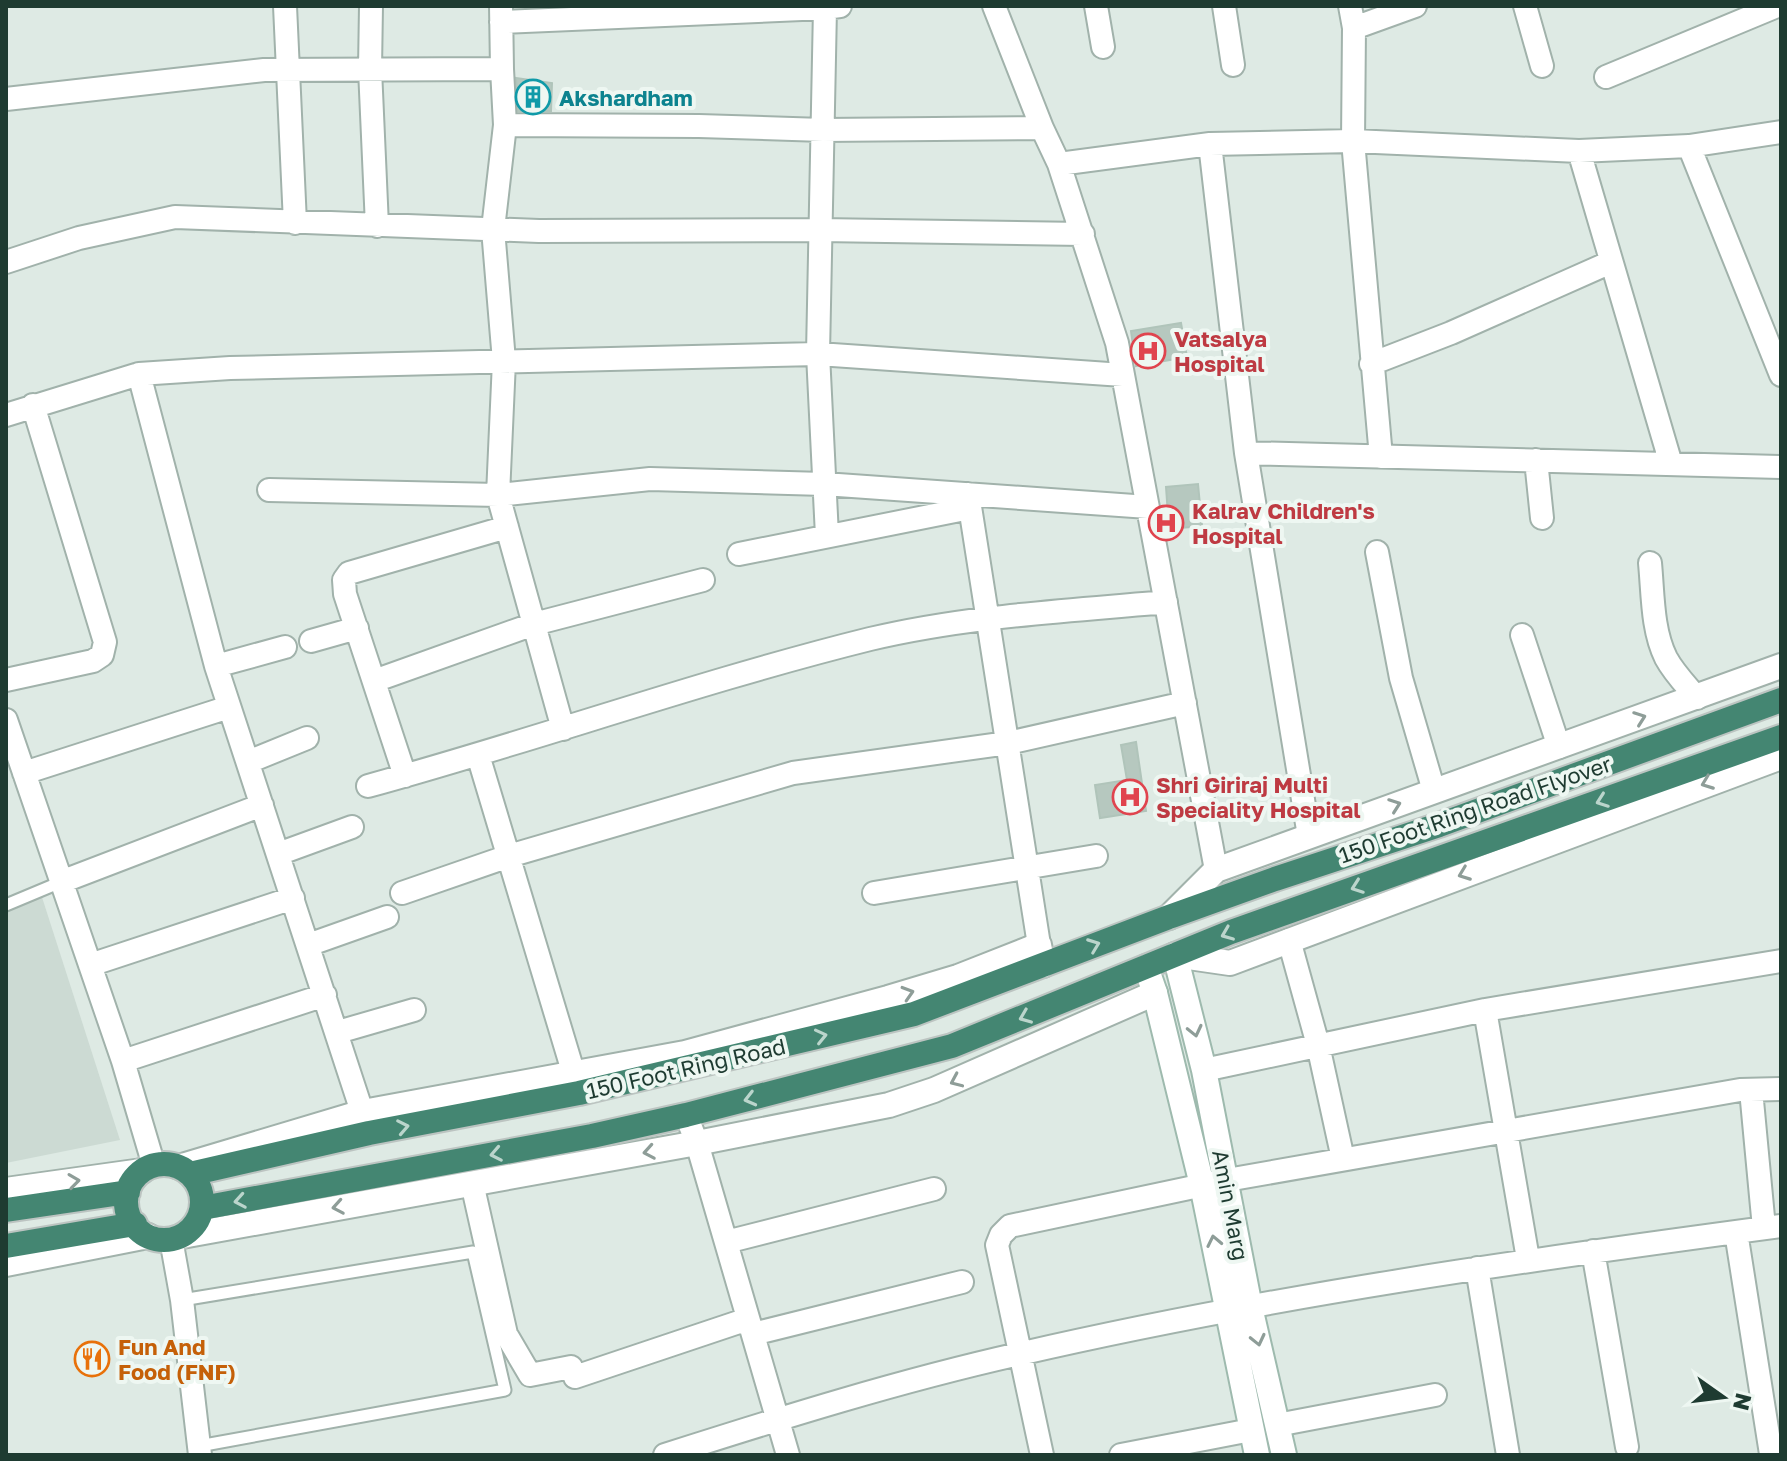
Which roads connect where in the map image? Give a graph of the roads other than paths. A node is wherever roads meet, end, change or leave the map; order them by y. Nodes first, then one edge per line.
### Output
1 (285, 6) edge
2 (371, 6) edge
3 (994, 6) edge
4 (1096, 6) edge
5 (1224, 6) edge
6 (1350, 6) edge
7 (1415, 6) edge
8 (1525, 6) edge
9 (1777, 6) edge
10 (830, 7) edge
11 (501, 14) edge
12 (1354, 28) junction
13 (1103, 47) dead end
14 (1233, 65) dead end
15 (1542, 66) dead end
16 (370, 69) junction
17 (502, 69) junction
18 (289, 70) junction
19 (1606, 77) dead end
20 (6, 99) edge
21 (505, 125) junction
22 (1042, 128) junction
23 (823, 130) junction
24 (1781, 132) edge
25 (1353, 141) junction
26 (1210, 144) junction
27 (1689, 146) junction
28 (1579, 151) junction
29 (1059, 164) junction
30 (295, 223) junction
31 (377, 226) junction
32 (493, 229) junction
33 (820, 230) junction
34 (1083, 234) junction
35 (6, 262) edge
36 (1611, 262) junction
37 (818, 354) junction
38 (504, 361) junction
39 (1371, 364) junction
40 (139, 374) junction
41 (1123, 375) junction
42 (1781, 375) edge
43 (33, 405) junction
44 (6, 415) edge
45 (1246, 453) junction
46 (1381, 457) junction
47 (1536, 460) junction
48 (1671, 464) junction
49 (1781, 467) edge
50 (824, 484) junction
51 (269, 490) dead end
52 (498, 495) junction
53 (969, 501) junction
54 (1148, 507) junction
55 (1542, 518) dead end
56 (507, 527) junction
57 (827, 536) junction
58 (1377, 552) dead end
59 (739, 554) dead end
60 (1650, 563) dead end
61 (703, 580) dead end
62 (1166, 602) junction
63 (987, 618) junction
64 (534, 624) junction
65 (357, 628) junction
66 (1522, 635) dead end
67 (311, 641) dead end
68 (285, 647) dead end
69 (216, 666) junction
70 (1781, 666) edge
71 (6, 680) edge
72 (374, 681) junction
73 (1697, 698) junction
74 (1781, 700) edge
75 (1185, 703) junction
76 (229, 707) junction
77 (6, 720) edge
78 (563, 729) junction
79 (1781, 737) edge
80 (307, 738) dead end
81 (1008, 743) junction
82 (1559, 747) junction
83 (478, 755) junction
84 (1781, 757) edge
85 (248, 762) junction
86 (24, 773) junction
87 (405, 776) junction
88 (368, 786) dead end
89 (1434, 791) junction
90 (262, 805) junction
91 (352, 827) dead end
92 (1309, 836) junction
93 (278, 854) junction
94 (509, 856) junction
95 (1096, 856) dead end
96 (1027, 866) junction
97 (1216, 870) junction
98 (61, 882) junction
99 (402, 893) dead end
100 (874, 893) dead end
101 (293, 898) junction
102 (6, 905) edge
103 (387, 917) dead end
104 (1169, 917) junction
105 (1289, 940) junction
106 (308, 945) junction
107 (1041, 955) junction
108 (1175, 955) junction
109 (1781, 961) edge
110 (90, 965) junction
111 (1146, 967) junction
112 (1155, 993) junction
113 (325, 995) junction
114 (414, 1010) dead end
115 (1485, 1010) junction
116 (338, 1032) junction
117 (1318, 1045) junction
118 (123, 1061) junction
119 (1204, 1070) junction
120 (576, 1083) junction
121 (1781, 1089) edge
122 (1751, 1090) junction
123 (686, 1115) junction
124 (366, 1122) junction
125 (1506, 1132) junction
126 (697, 1143) junction
127 (1343, 1159) junction
128 (148, 1168) junction
129 (184, 1170) junction
130 (1227, 1180) junction
131 (472, 1183) junction
132 (1202, 1185) junction
133 (934, 1189) dead end
134 (6, 1190) edge
135 (128, 1192) junction
136 (202, 1208) junction
137 (6, 1210) edge
138 (1773, 1227) edge
139 (1736, 1232) junction
140 (159, 1234) junction
141 (726, 1242) junction
142 (6, 1246) edge
143 (1593, 1251) junction
144 (1528, 1259) junction
145 (6, 1264) edge
146 (1477, 1268) junction
147 (962, 1282) dead end
148 (182, 1300) junction
149 (1239, 1309) junction
150 (750, 1327) junction
151 (1020, 1353) junction
152 (1435, 1395) dead end
153 (778, 1420) junction
154 (1277, 1425) junction
155 (1251, 1430) junction
156 (1627, 1447) dead end
157 (200, 1450) edge
158 (1771, 1454) edge
159 (665, 1455) edge
160 (788, 1455) edge
161 (1042, 1455) edge
162 (1121, 1455) edge
163 (1257, 1455) edge
164 (1284, 1455) edge
165 (1508, 1455) edge

1 - 18 street
2 - 16 street
3 - 22 street
4 - 13 street
5 - 14 street
6 - 12 street
7 - 12 street
8 - 15 street
9 - 19 street
10 - 11 street
10 - 23 street
11 - 17 street
12 - 25 street
16 - 17 street
16 - 18 street
16 - 31 street
17 - 21 street
18 - 20 street
18 - 30 street
21 - 23 street
21 - 32 street
22 - 23 street
22 - 29 street
23 - 33 street
24 - 27 street
25 - 26 street
25 - 28 street
25 - 39 street
26 - 29 street
26 - 45 street
27 - 28 street
27 - 42 street
28 - 36 street
29 - 34 street
30 - 31 street
30 - 35 street
31 - 32 street
32 - 33 street
32 - 38 street
33 - 34 street
33 - 37 street
34 - 41 street
36 - 39 street
36 - 48 street
37 - 38 street
37 - 41 street
37 - 50 street
38 - 40 street
38 - 52 street
39 - 46 street
40 - 43 street
40 - 69 street
41 - 54 street
43 - 44 street
43 - 71 street
45 - 46 street
45 - 92 street
46 - 47 street
47 - 48 street
47 - 55 street
48 - 49 street
50 - 52 street
50 - 53 street
50 - 57 street
51 - 52 street
52 - 56 street
53 - 54 street
53 - 57 street
53 - 63 street
54 - 62 street
56 - 64 street
56 - 65 street
57 - 59 street
58 - 89 street
60 - 73 street
61 - 64 street
62 - 63 street
62 - 75 street
63 - 78 street
63 - 81 street
64 - 72 street
64 - 78 street
65 - 67 street
65 - 72 street
66 - 82 street
68 - 69 street
69 - 76 street
70 - 73 street
72 - 87 street
82 -> 73 street
74 - 104 highway, 150 Foot Ring Road Flyover
75 - 81 street
75 - 97 street
76 - 85 street
76 - 86 street
77 - 86 street
78 - 83 street
79 -> 108 highway, 150 Foot Ring Road Flyover
80 - 85 street
81 - 94 street
81 - 96 street
82 - 89 street
83 - 87 street
83 - 94 street
84 -> 105 street
85 - 90 street
86 - 98 street
87 - 88 street
92 -> 89 street
90 - 93 street
90 - 98 street
91 - 93 street
92 - 97 street
93 - 101 street
94 - 99 street
94 - 120 street
95 - 96 street
96 - 100 street
96 - 107 street
97 - 104 street
98 - 102 lane
98 - 110 street
101 - 106 street
101 - 110 street
103 - 106 street
107 -> 104 highway, 150 Foot Ring Road
105 - 108 street
105 - 117 street
106 - 113 street
120 -> 107 highway, 150 Foot Ring Road
108 - 111 highway, 150 Foot Ring Road
108 -> 119 street, Amin Marg
109 - 115 street
110 - 118 street
111 - 112 street, Amin Marg
111 -> 123 highway, 150 Foot Ring Road
112 -> 126 street
112 - 132 street, Amin Marg
113 - 116 street
113 - 118 street
114 - 116 street
115 - 117 street
115 - 125 street
116 - 124 street
117 - 119 street
117 - 127 street
118 - 128 street
119 - 130 street, Amin Marg
124 -> 120 highway, 150 Foot Ring Road
121 - 122 street
122 - 125 street
122 - 138 street
123 - 126 street
123 -> 136 highway, 150 Foot Ring Road
124 - 129 highway, 150 Foot Ring Road
125 - 127 street
125 - 144 street
126 -> 131 street
126 - 141 street
127 - 130 street
128 - 129 highway
134 -> 128 street
128 - 135 highway
129 - 136 highway
130 - 132 street
130 - 149 street, Amin Marg
131 -> 140 street
131 - 150 street
149 -> 132 street, Amin Marg
132 - 151 street
133 - 141 street
135 - 137 highway
135 - 140 highway
136 - 140 highway
138 - 139 street
139 - 143 street
139 - 158 street
140 - 142 highway
140 - 145 street
140 - 148 street
141 - 150 street
143 - 144 street
143 - 156 street
144 - 146 street
146 - 149 street
146 - 165 street
147 - 150 street
148 - 157 street
148 - 157 lane
149 - 151 street
149 -> 154 street, Amin Marg
149 - 155 street, Amin Marg
150 - 153 street
151 - 153 street
151 - 161 street
152 - 154 street
153 - 159 street
153 - 160 street
154 - 164 street, Amin Marg
155 - 162 street
155 - 163 street, Amin Marg

